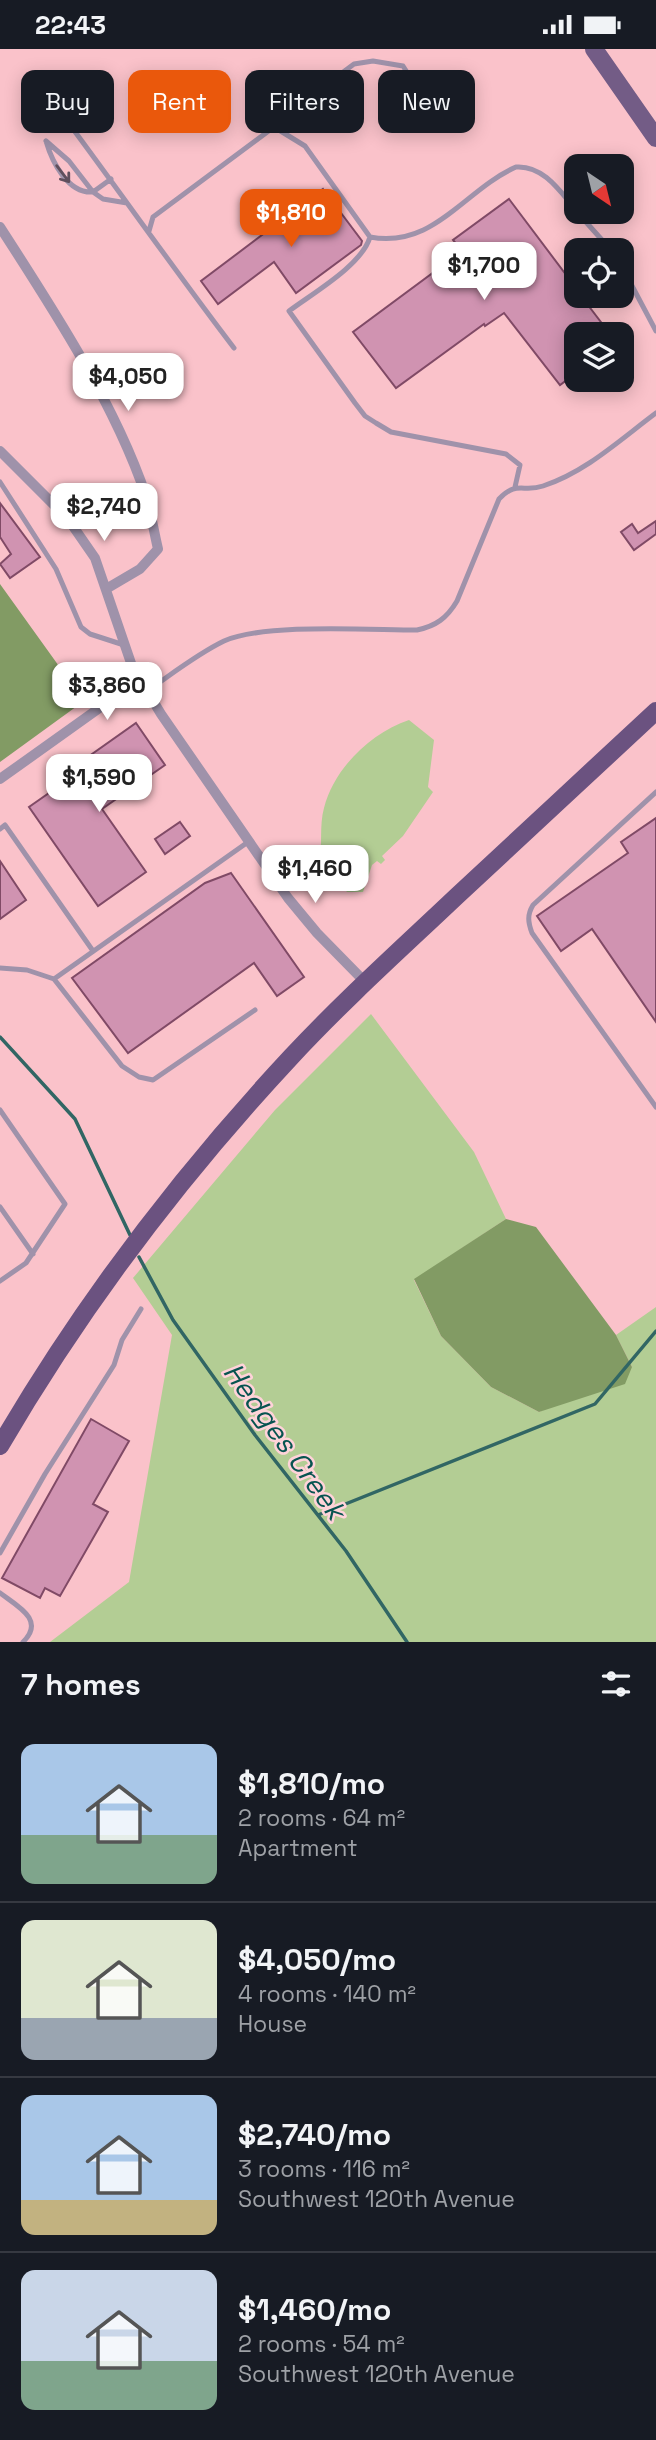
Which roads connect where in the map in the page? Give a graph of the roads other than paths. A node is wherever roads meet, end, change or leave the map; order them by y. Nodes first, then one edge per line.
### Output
1 (594, 49) edge
2 (346, 70) edge
3 (405, 70) edge
4 (76, 133) edge
5 (266, 133) edge
6 (284, 133) edge
7 (656, 138) edge
8 (111, 179) junction
9 (93, 192) junction
10 (564, 197) edge
11 (127, 203) junction
12 (588, 224) edge
13 (0, 227) edge
14 (149, 230) junction
15 (370, 237) junction
16 (601, 238) edge
17 (634, 290) edge
18 (656, 331) edge
19 (234, 348) dead end
20 (656, 413) edge
21 (0, 451) edge
22 (0, 482) edge
23 (515, 487) junction
24 (106, 589) junction
25 (124, 645) junction
26 (140, 680) junction
27 (147, 691) junction
28 (656, 711) edge
29 (0, 779) edge
30 (656, 792) edge
31 (0, 829) edge
32 (248, 842) junction
33 (93, 951) junction
34 (0, 968) edge
35 (54, 979) junction
36 (365, 982) junction
37 (255, 1010) dead end
38 (656, 1107) edge
39 (0, 1110) edge
40 (0, 1207) edge
41 (33, 1254) junction
42 (0, 1281) edge
43 (141, 1309) dead end
44 (0, 1446) edge
45 (0, 1553) edge
46 (0, 1593) edge
47 (23, 1642) edge

1 - 7 main road
2 - 3 lane
4 - 8 lane
5 - 14 lane
6 - 15 lane
8 - 9 lane
8 - 11 lane
9 -> 9 lane
9 - 11 lane
10 - 15 lane
11 - 14 lane
12 - 16 lane
13 - 24 street
14 - 19 lane
15 - 23 lane
17 - 18 lane
20 - 23 lane
21 - 24 street
22 - 25 lane
23 - 27 lane
24 - 25 street
25 - 26 street
26 - 27 street
26 - 29 street
27 - 32 street
28 - 36 highway
30 - 38 lane
31 - 33 lane
32 - 33 lane
32 - 36 street
33 - 35 lane
34 - 35 lane
35 - 37 lane
36 - 44 highway
39 - 41 lane
40 - 41 lane
41 - 42 lane
43 - 45 lane
46 - 47 lane

